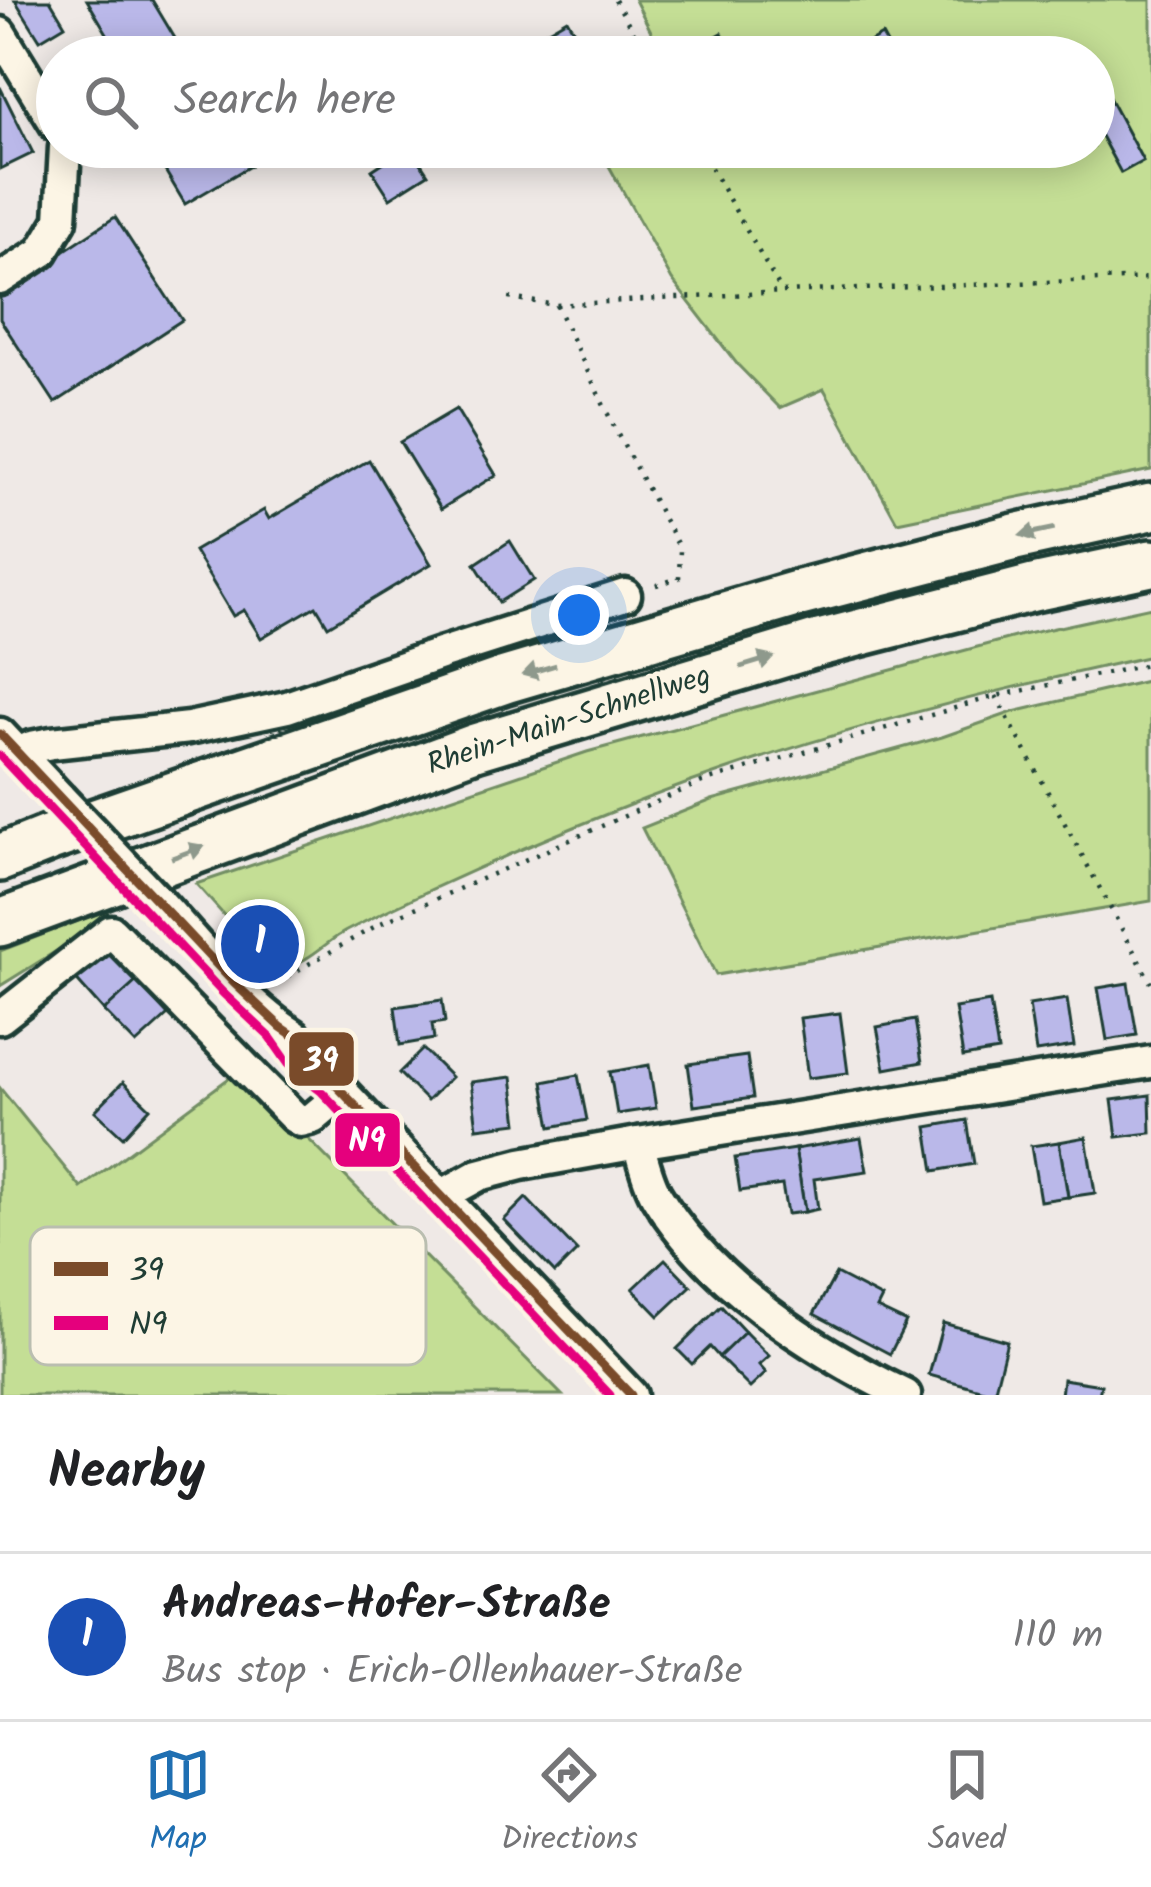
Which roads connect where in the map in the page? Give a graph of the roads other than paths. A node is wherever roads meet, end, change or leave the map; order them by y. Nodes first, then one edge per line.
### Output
1 (0, 33) edge
2 (36, 92) edge
3 (64, 168) edge
4 (0, 278) edge
5 (1151, 507) edge
6 (1151, 563) edge
7 (625, 596) road end
8 (9, 744) edge
9 (0, 858) edge
10 (0, 923) edge
11 (0, 1018) edge
12 (1151, 1062) edge
13 (337, 1087) junction
14 (638, 1143) junction
15 (441, 1196) junction
16 (631, 1395) edge
17 (905, 1395) edge

1 - 2 street
3 - 4 street
5 -> 9 highway, Rhein-Main-Schnellweg
10 -> 6 highway, Rhein-Main-Schnellweg
7 - 8 street
8 - 13 street, bridge
11 - 13 street
12 - 14 street
13 - 15 street
14 - 15 street
14 - 17 street
15 - 16 street

